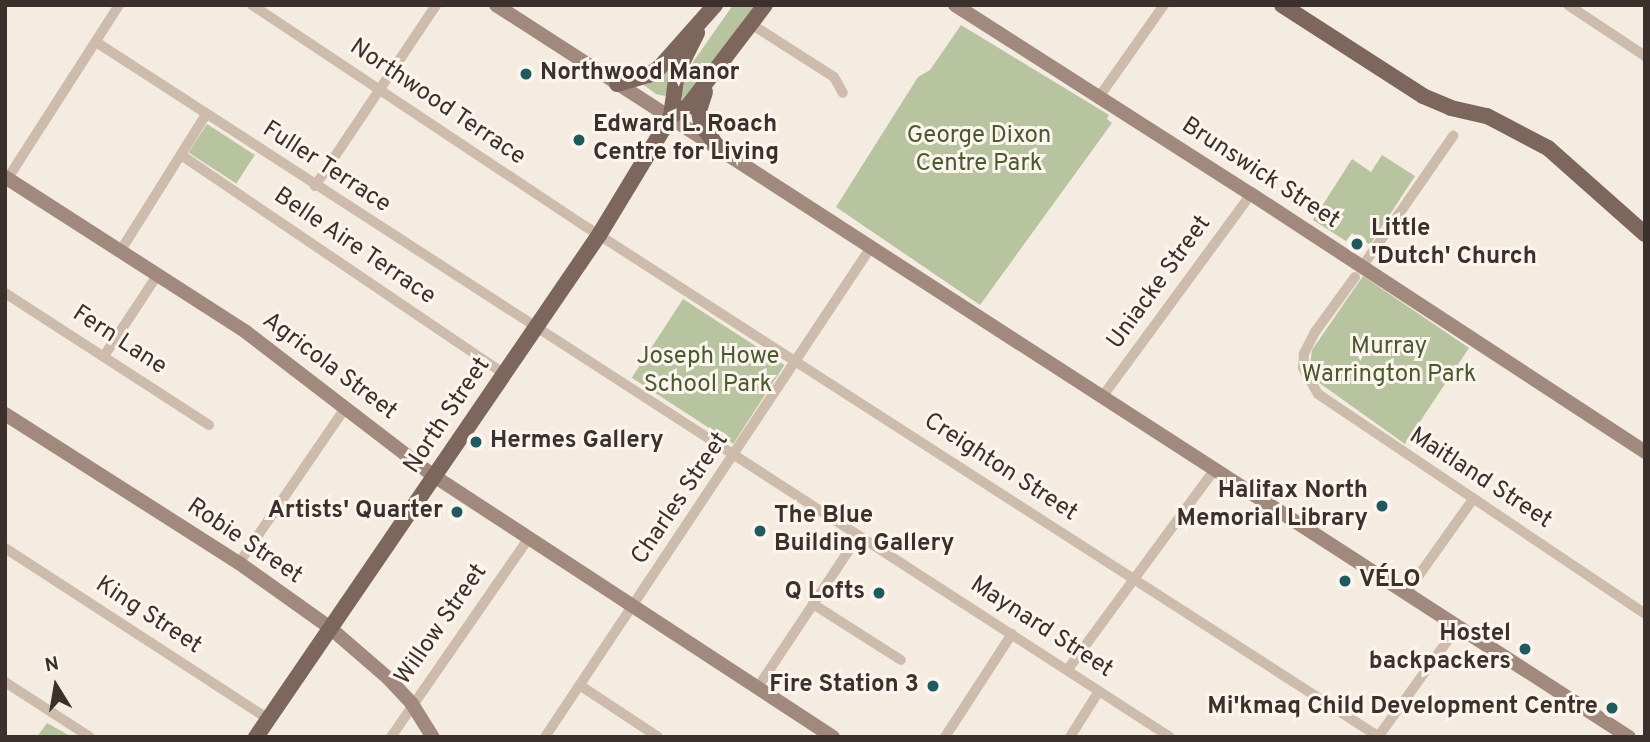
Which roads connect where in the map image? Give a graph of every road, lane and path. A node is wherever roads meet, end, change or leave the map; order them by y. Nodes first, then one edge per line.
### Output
1 (252, 5) edge
2 (436, 5) edge
3 (496, 5) edge
4 (765, 5) edge
5 (955, 5) edge
6 (1164, 5) edge
7 (1568, 5) edge
8 (117, 6) edge
9 (715, 6) edge
10 (1286, 7) edge
11 (751, 24) junction
12 (96, 42) junction
13 (1645, 56) edge
14 (714, 74) junction
15 (617, 84) junction
16 (379, 90) junction
17 (843, 93) dead end
18 (1099, 97) junction
19 (205, 116) junction
20 (671, 116) junction
21 (1453, 136) dead end
22 (718, 147) junction
23 (181, 155) junction
24 (7, 177) edge
25 (315, 186) junction
26 (1251, 194) junction
27 (1645, 234) edge
28 (599, 235) junction
29 (871, 247) junction
30 (121, 250) junction
31 (1359, 272) junction
32 (158, 274) junction
33 (5, 293) edge
34 (535, 328) junction
35 (104, 356) junction
36 (797, 362) junction
37 (504, 374) junction
38 (1102, 397) junction
39 (346, 407) junction
40 (5, 414) edge
41 (209, 425) dead end
42 (1645, 452) edge
43 (735, 455) junction
44 (1214, 470) junction
45 (434, 476) junction
46 (1473, 499) junction
47 (859, 535) junction
48 (528, 538) junction
49 (5, 548) edge
50 (239, 563) junction
51 (1134, 580) junction
52 (1407, 592) junction
53 (813, 604) junction
54 (634, 608) junction
55 (1645, 614) edge
56 (1458, 626) junction
57 (329, 627) junction
58 (1012, 634) junction
59 (901, 660) dead end
60 (1068, 669) junction
61 (5, 682) edge
62 (581, 685) junction
63 (758, 687) junction
64 (1099, 691) junction
65 (412, 704) junction
66 (268, 719) junction
67 (90, 737) edge
68 (256, 737) edge
69 (391, 737) edge
70 (433, 737) edge
71 (545, 737) edge
72 (658, 737) edge
73 (833, 737) edge
74 (945, 737) edge
75 (1070, 737) edge
76 (1170, 737) edge
77 (1378, 737) edge
78 (1629, 737) edge

1 - 16 street, Northwood Terrace
2 - 16 street
3 - 15 main road
4 - 11 main road, North Street
5 - 18 main road, Brunswick Street
6 - 18 street
7 - 13 street
8 - 12 street
9 - 15 main road
9 - 20 main road, North Street
10 - 27 main road
11 - 14 main road, North Street
11 - 17 street
12 - 19 street, Fuller Terrace
12 - 24 street
14 - 20 main road, North Street
14 - 22 main road
15 - 20 main road
16 - 25 street
16 - 28 street, Northwood Terrace
18 - 26 main road, Brunswick Street
19 - 23 street
19 - 25 street, Fuller Terrace
20 - 22 main road
20 - 28 main road, North Street
21 - 31 street
22 - 29 main road
23 - 30 street
23 - 37 street, Belle Aire Terrace
24 - 30 main road, Agricola Street
25 - 34 street, Fuller Terrace
26 - 31 main road, Brunswick Street
26 - 38 street, Uniacke Street
28 - 34 main road, North Street
28 - 36 street, Creighton Street
29 - 36 street, Charles Street
29 - 38 main road
30 - 32 main road, Agricola Street
31 - 42 main road, Brunswick Street
31 - 46 street, Maitland Street
32 - 35 street
32 - 39 main road, Agricola Street
33 - 35 street, Fern Lane
34 - 37 main road, North Street
34 - 43 street, Maynard Street
35 - 41 street, Fern Lane
36 - 43 street, Charles Street
36 - 51 street, Creighton Street
37 - 45 main road, North Street
38 - 44 main road
39 - 45 main road, Agricola Street
39 - 50 street
40 - 50 main road, Robie Street
43 - 47 street, Maynard Street
43 - 54 street, Charles Street
44 - 51 street
44 - 52 main road
45 - 48 main road, Agricola Street
45 - 57 main road, North Street
46 - 52 street
46 - 55 street, Maitland Street
47 - 53 street
47 - 58 street, Maynard Street
48 - 54 main road, Agricola Street
48 - 65 street, Willow Street
49 - 66 street, King Street
50 - 57 main road, Robie Street
51 - 60 street
51 - 77 street, Creighton Street
52 - 56 main road
53 - 59 street
53 - 63 street
54 - 62 street, Charles Street
54 - 63 main road, Agricola Street
56 - 77 street
56 - 78 main road
57 - 65 main road, Robie Street
57 - 66 main road, North Street
58 - 60 street, Maynard Street
58 - 74 street
60 - 64 street, Maynard Street
61 - 67 street
62 - 71 street, Charles Street
62 - 72 street
63 - 73 main road, Agricola Street
64 - 75 street
64 - 76 street, Maynard Street
65 - 69 street, Willow Street
65 - 70 main road, Robie Street
66 - 68 main road, North Street

